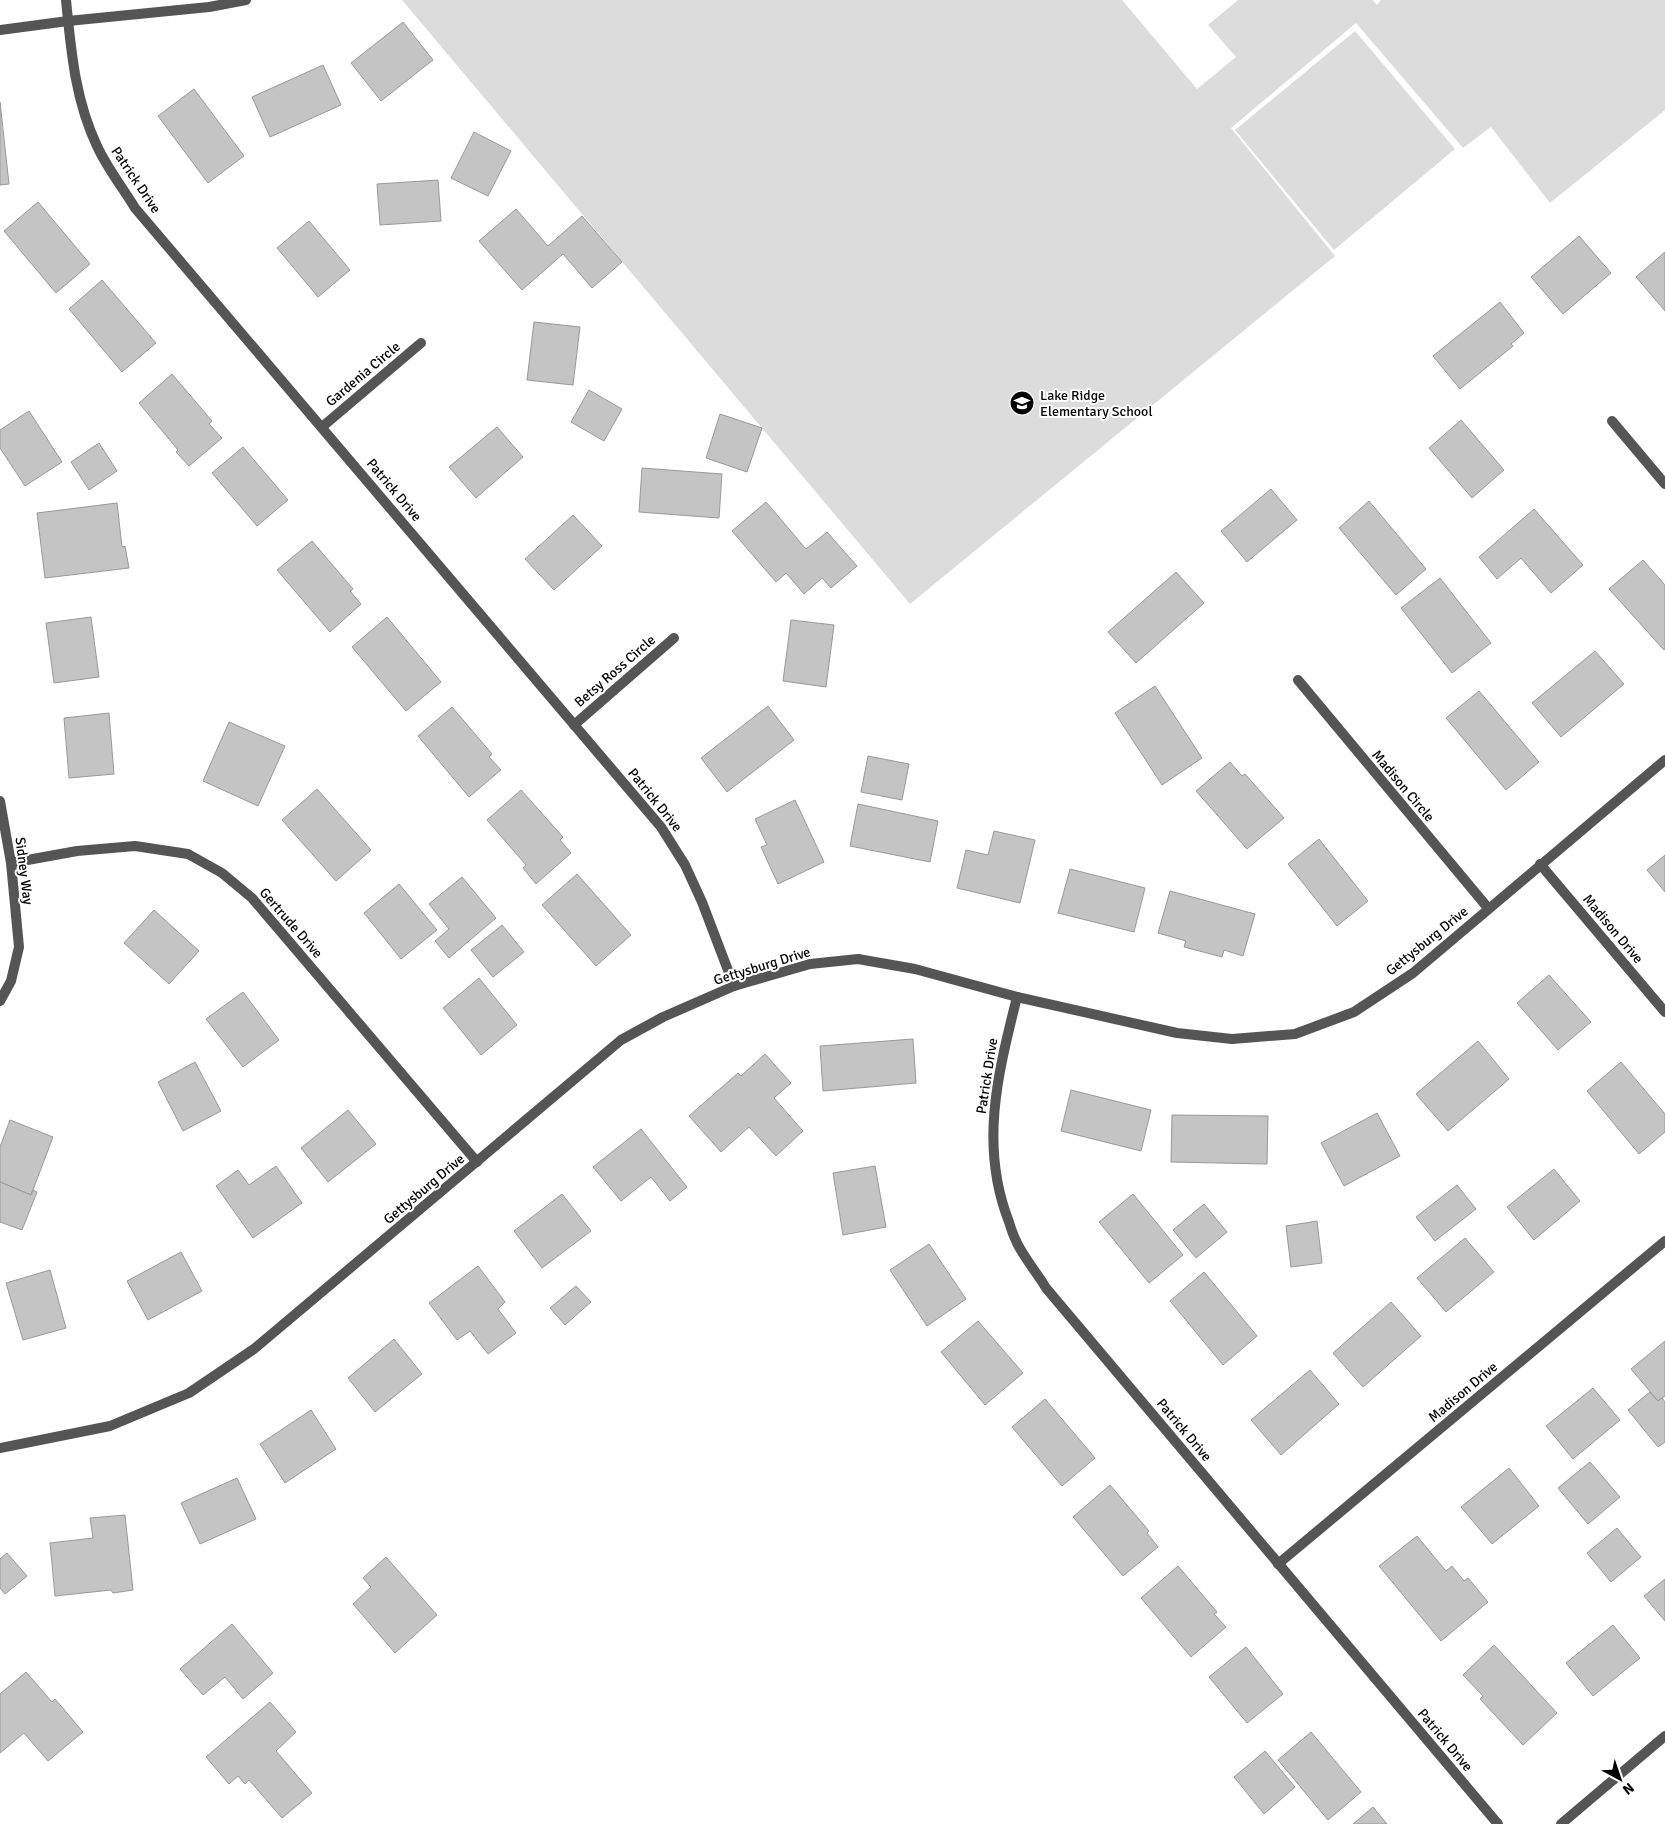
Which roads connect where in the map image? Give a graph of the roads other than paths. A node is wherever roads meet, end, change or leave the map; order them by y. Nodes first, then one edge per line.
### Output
1 (66, 0) edge
2 (246, 0) edge
3 (68, 21) junction
4 (0, 30) edge
5 (422, 343) dead end
6 (1612, 421) dead end
7 (322, 427) junction
8 (1665, 484) edge
9 (674, 638) dead end
10 (1298, 680) dead end
11 (574, 725) junction
12 (1665, 760) edge
13 (0, 801) edge
14 (11, 862) junction
15 (1540, 864) junction
16 (1488, 908) junction
17 (734, 986) junction
18 (1017, 997) junction
19 (0, 1000) edge
20 (1665, 1012) edge
21 (477, 1162) junction
22 (1665, 1241) edge
23 (0, 1448) edge
24 (1278, 1564) junction
25 (1665, 1736) edge
26 (1498, 1824) edge
27 (1561, 1824) edge

1 - 3 street, Patrick Drive
2 - 3 street
3 - 4 street
3 - 7 street, Patrick Drive
5 - 7 street, Gardenia Circle
6 - 8 street
7 - 11 street, Patrick Drive
9 - 11 street, Betsy Ross Circle
10 - 16 street, Madison Circle
11 - 17 street, Patrick Drive
12 - 15 street, Gettysburg Drive
13 - 14 street, Sidney Way
14 - 19 street, Sidney Way
14 - 21 street, Gertrude Drive
15 - 16 street, Gettysburg Drive
15 - 20 street, Madison Drive
16 - 18 street, Gettysburg Drive
17 - 18 street, Gettysburg Drive
17 - 21 street, Gettysburg Drive
18 - 24 street, Patrick Drive
21 - 23 street, Gettysburg Drive
22 - 24 street, Madison Drive
24 - 26 street, Patrick Drive
25 - 27 street

